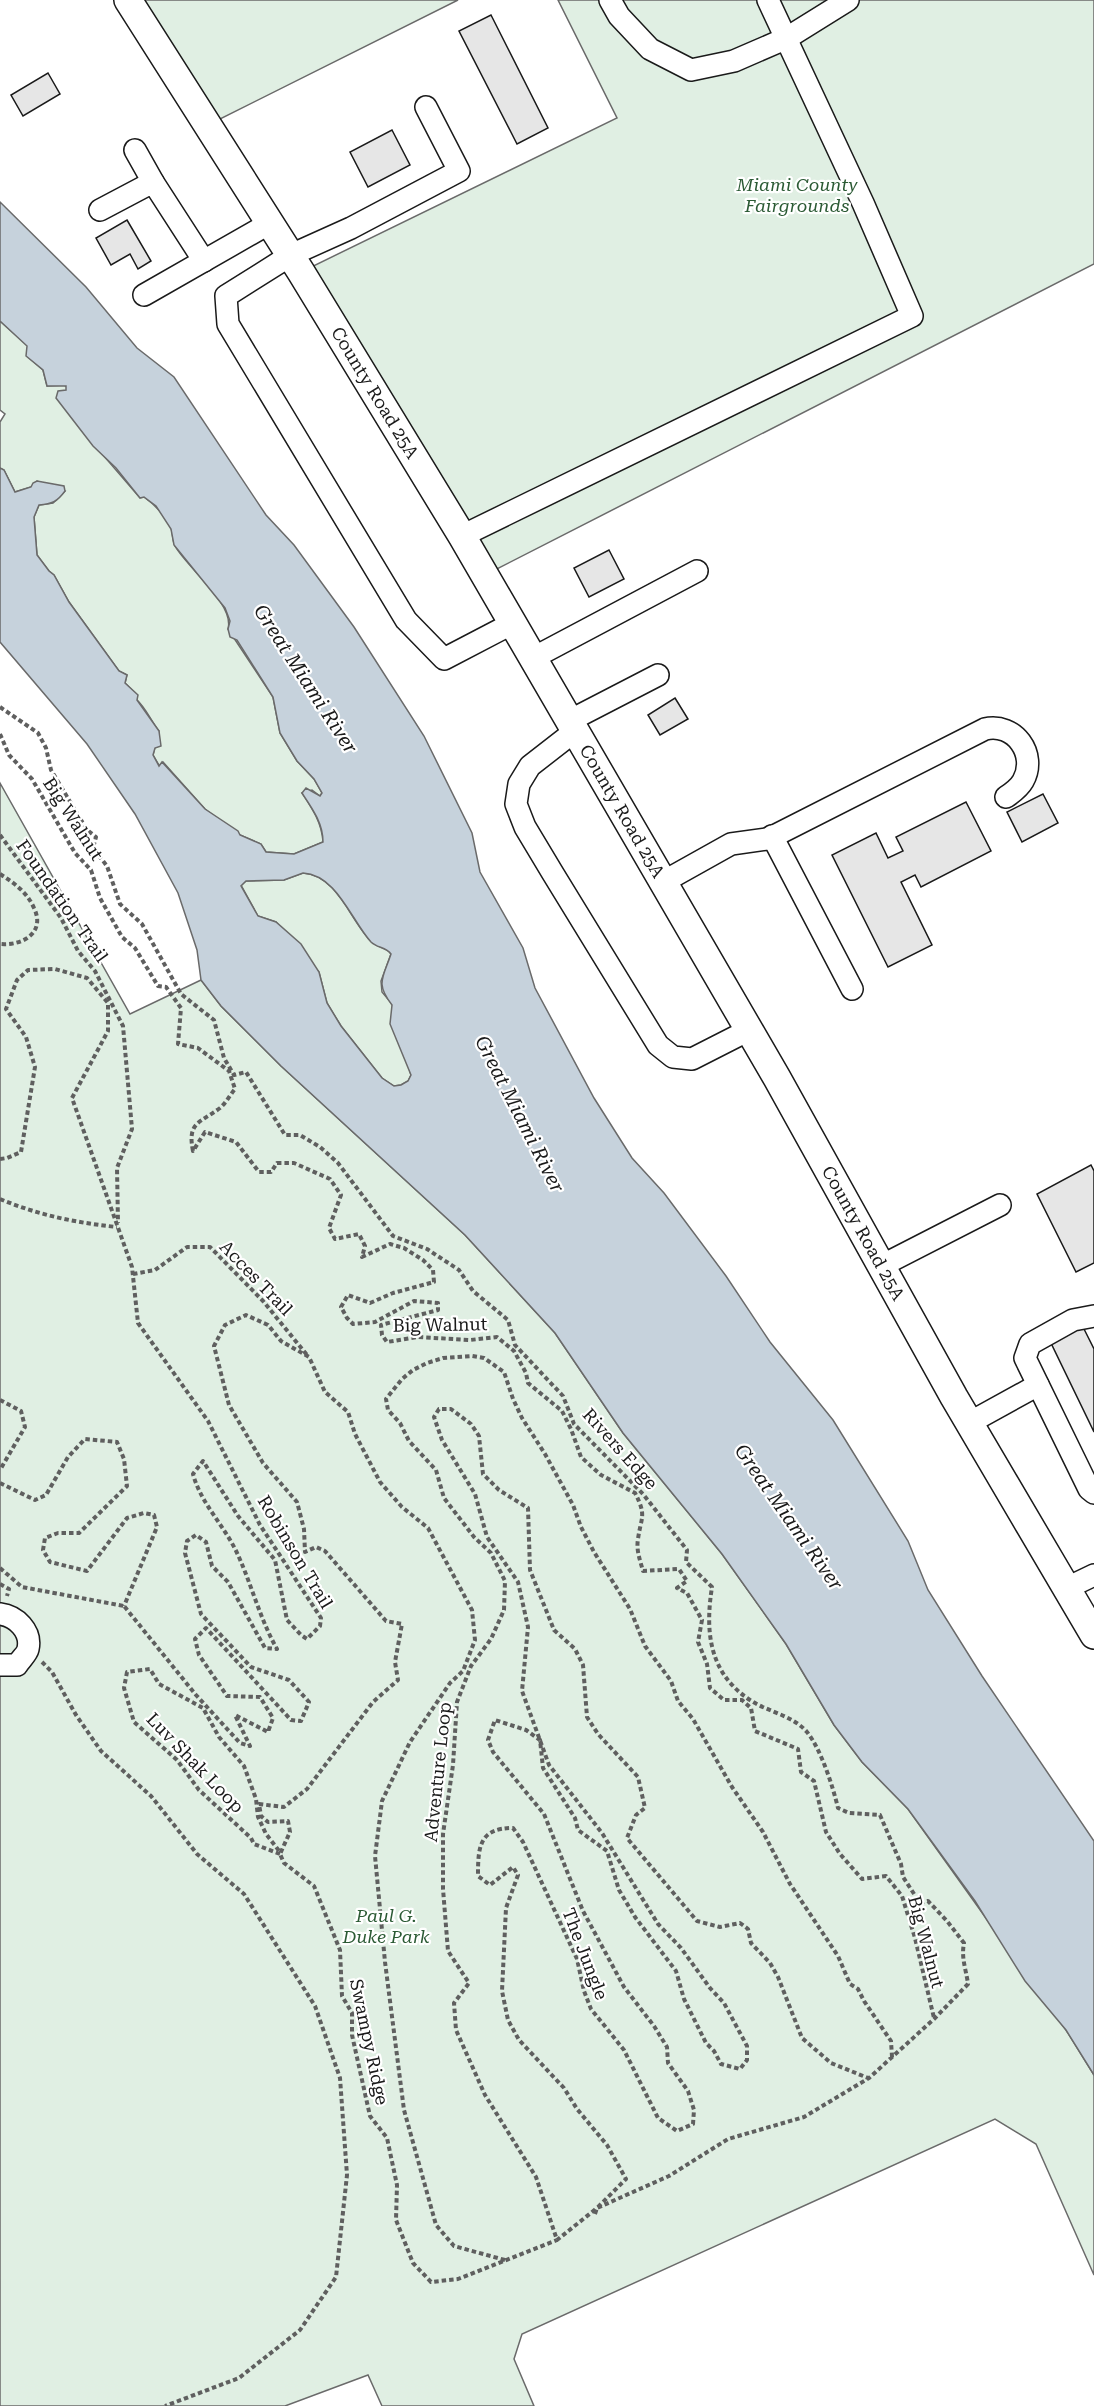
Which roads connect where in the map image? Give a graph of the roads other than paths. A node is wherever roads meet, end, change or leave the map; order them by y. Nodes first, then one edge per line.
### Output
1 (128, 0) edge
2 (610, 0) edge
3 (768, 0) edge
4 (848, 0) edge
5 (788, 38) junction
6 (426, 107) dead end
7 (135, 150) dead end
8 (153, 182) junction
9 (100, 210) dead end
10 (270, 223) junction
11 (291, 255) junction
12 (204, 261) junction
13 (144, 295) dead end
14 (462, 536) junction
15 (697, 571) dead end
16 (513, 623) junction
17 (533, 658) junction
18 (658, 675) dead end
19 (572, 726) junction
20 (1006, 797) dead end
21 (772, 837) junction
22 (663, 882) junction
23 (852, 988) dead end
24 (749, 1030) junction
25 (1000, 1205) dead end
26 (881, 1266) junction
27 (1094, 1316) edge
28 (1038, 1385) junction
29 (969, 1423) junction
30 (1094, 1493) edge
31 (1094, 1575) edge
32 (1068, 1588) junction
33 (0, 1614) edge
34 (1094, 1635) edge
35 (0, 1665) edge

1 - 10 main road, County Road 25A
2 - 5 street
3 - 5 street
4 - 5 street
5 - 14 street
6 - 11 street
7 - 8 street
8 - 9 street
8 - 12 street
10 - 11 main road, County Road 25A
10 - 12 street
11 - 14 main road, County Road 25A
11 - 16 street
12 - 13 street
14 - 16 main road, County Road 25A
15 - 17 street
16 - 17 main road, County Road 25A
17 - 19 main road, County Road 25A
18 - 19 street
19 - 22 main road, County Road 25A
19 - 24 street
20 - 21 street
21 - 22 street
21 - 23 street
22 - 24 main road, County Road 25A
24 - 26 main road, County Road 25A
25 - 26 street
26 - 29 main road, County Road 25A
27 - 28 street
28 - 29 street
28 - 30 street
29 - 32 main road, County Road 25A
31 - 32 street
32 - 34 main road, County Road 25A
33 - 35 street

